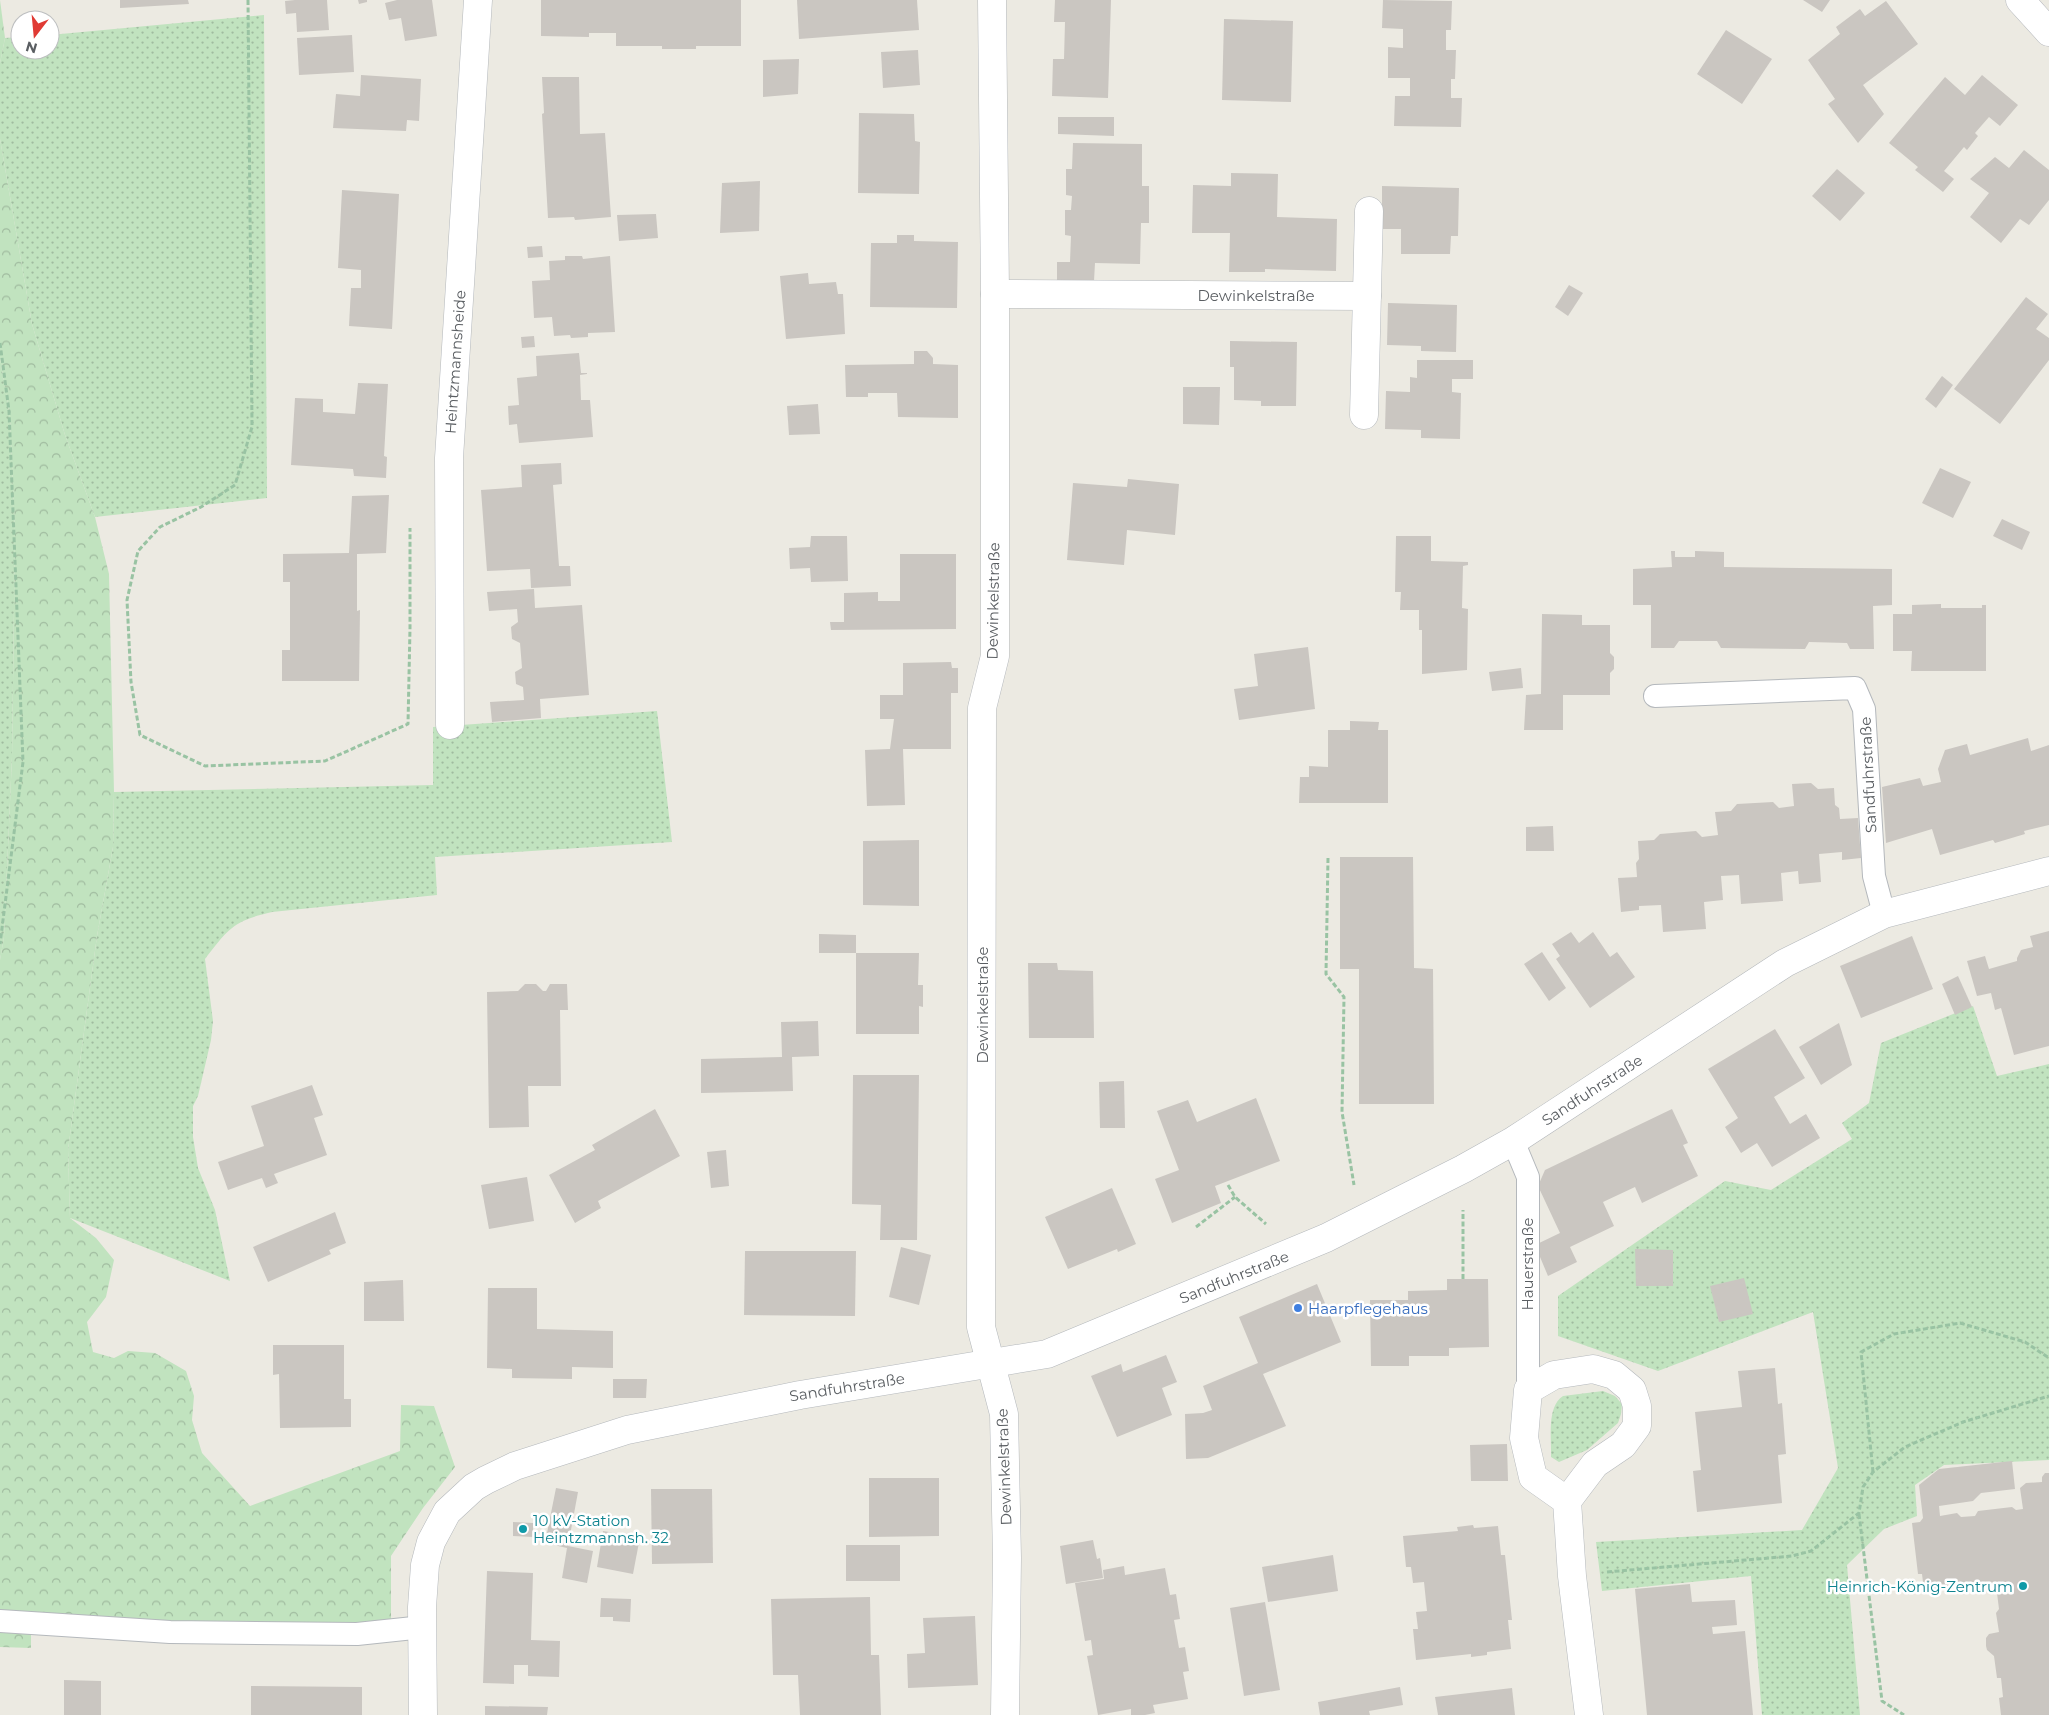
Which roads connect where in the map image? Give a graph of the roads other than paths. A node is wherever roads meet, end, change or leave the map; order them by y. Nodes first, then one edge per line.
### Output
1 (478, 0) edge
2 (992, 0) edge
3 (2020, 0) edge
4 (2049, 32) edge
5 (1369, 211) dead end
6 (995, 294) junction
7 (1367, 296) junction
8 (1364, 415) dead end
9 (1655, 696) dead end
10 (450, 725) dead end
11 (2049, 871) edge
12 (1884, 914) junction
13 (1513, 1141) junction
14 (991, 1364) junction
15 (1528, 1390) junction
16 (1566, 1501) junction
17 (0, 1621) edge
18 (423, 1627) junction
19 (423, 1715) edge
20 (1005, 1715) edge
21 (1589, 1715) edge

1 - 10 street, Heintzmannsheide
2 - 6 street, Dewinkelstraße
3 - 4 street
5 - 7 street
6 - 7 street, Dewinkelstraße
6 - 14 street, Dewinkelstraße
7 - 8 street
9 - 12 lane, Sandfuhrstraße
11 - 12 street, Sandfuhrstraße
12 - 13 street, Sandfuhrstraße
13 - 14 street, Sandfuhrstraße
13 - 15 lane, Hauerstraße
14 - 18 street, Sandfuhrstraße
14 - 20 street, Dewinkelstraße
15 - 16 street, Hauerstraße
15 - 16 street
16 - 21 street
17 - 18 lane
18 - 19 street

